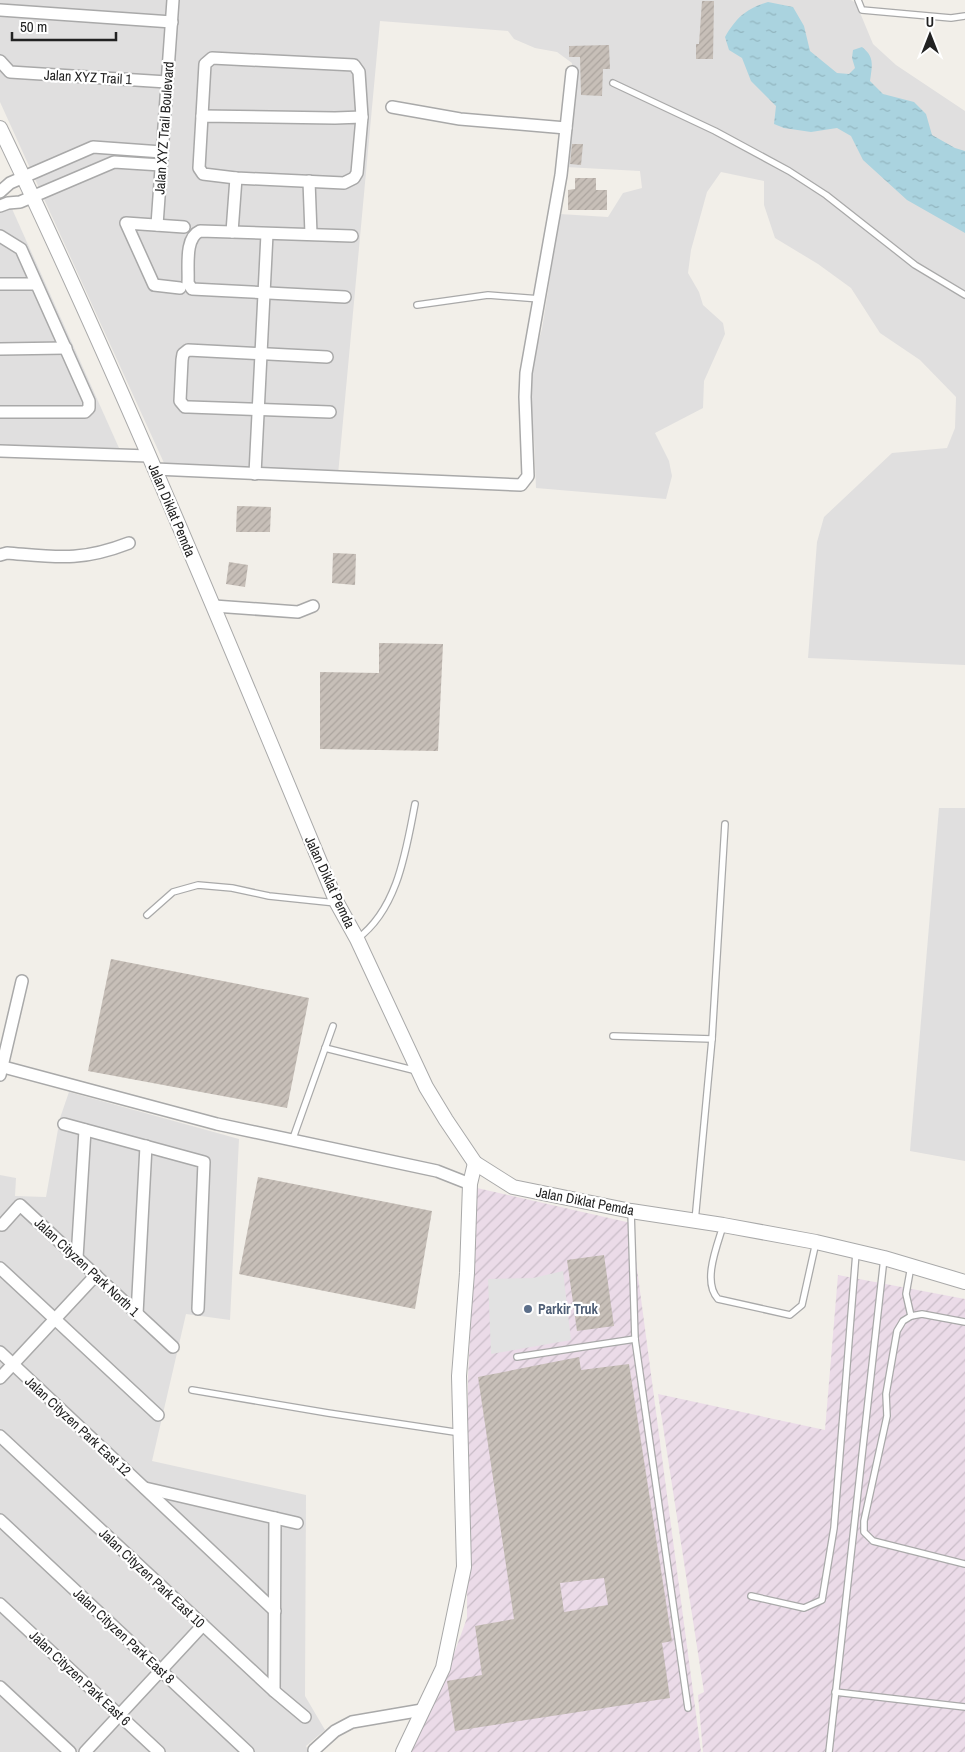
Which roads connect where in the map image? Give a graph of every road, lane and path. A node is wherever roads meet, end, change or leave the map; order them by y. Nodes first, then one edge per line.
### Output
1 (173, 0) edge
2 (858, 0) edge
3 (0, 10) edge
4 (965, 16) edge
5 (172, 22) junction
6 (0, 61) edge
7 (572, 72) dead end
8 (167, 82) junction
9 (613, 82) dead end
10 (392, 107) dead end
11 (202, 116) junction
12 (362, 117) junction
13 (0, 128) edge
14 (566, 128) junction
15 (162, 152) junction
16 (161, 165) junction
17 (24, 177) junction
18 (236, 178) junction
19 (309, 181) junction
20 (0, 192) edge
21 (34, 196) junction
22 (0, 206) edge
23 (157, 225) junction
24 (184, 227) dead end
25 (232, 232) junction
26 (267, 234) junction
27 (311, 234) junction
28 (0, 236) edge
29 (352, 236) dead end
30 (0, 284) edge
31 (36, 284) junction
32 (180, 288) dead end
33 (264, 291) junction
34 (965, 295) edge
35 (344, 297) dead end
36 (540, 299) junction
37 (417, 305) dead end
38 (0, 348) edge
39 (66, 348) junction
40 (262, 354) junction
41 (327, 357) dead end
42 (258, 411) junction
43 (0, 412) edge
44 (330, 412) dead end
45 (0, 451) edge
46 (149, 456) junction
47 (155, 469) junction
48 (254, 470) junction
49 (129, 543) dead end
50 (0, 555) edge
51 (214, 606) junction
52 (313, 606) dead end
53 (415, 804) dead end
54 (725, 824) dead end
55 (337, 903) junction
56 (147, 915) dead end
57 (357, 939) junction
58 (22, 981) dead end
59 (333, 1026) dead end
60 (613, 1036) dead end
61 (712, 1039) junction
62 (325, 1048) junction
63 (1, 1069) edge
64 (419, 1072) junction
65 (64, 1124) dead end
66 (85, 1130) junction
67 (292, 1141) junction
68 (146, 1146) junction
69 (475, 1163) junction
70 (470, 1184) junction
71 (631, 1211) junction
72 (696, 1221) junction
73 (2, 1224) dead end
74 (723, 1225) junction
75 (816, 1242) junction
76 (856, 1251) junction
77 (77, 1258) junction
78 (884, 1258) junction
79 (911, 1266) junction
80 (0, 1268) edge
81 (96, 1275) junction
82 (965, 1282) edge
83 (198, 1309) dead end
84 (137, 1314) junction
85 (911, 1316) junction
86 (55, 1319) junction
87 (965, 1322) edge
88 (635, 1339) junction
89 (173, 1347) dead end
90 (0, 1352) edge
91 (517, 1357) dead end
92 (13, 1364) junction
93 (0, 1378) edge
94 (192, 1390) dead end
95 (158, 1415) dead end
96 (461, 1433) junction
97 (0, 1436) edge
98 (144, 1488) junction
99 (275, 1518) junction
100 (0, 1520) edge
101 (297, 1523) dead end
102 (965, 1564) edge
103 (750, 1596) dead end
104 (0, 1604) edge
105 (275, 1611) junction
106 (203, 1625) junction
107 (161, 1671) junction
108 (0, 1687) edge
109 (274, 1691) junction
110 (835, 1692) junction
111 (965, 1707) edge
112 (688, 1708) dead end
113 (422, 1710) junction
114 (119, 1715) junction
115 (305, 1717) dead end
116 (314, 1750) dead end
117 (70, 1752) edge
118 (85, 1752) edge
119 (159, 1752) edge
120 (248, 1752) edge
121 (403, 1752) edge
122 (829, 1752) edge

1 - 5 street, Jalan XYZ Trail Boulevard
2 - 4 lane
3 - 5 street
5 - 8 street, Jalan XYZ Trail Boulevard
6 - 8 street, Jalan XYZ Trail 1
7 - 14 street
8 - 15 street, Jalan XYZ Trail Boulevard
9 - 34 lane
10 - 14 street
11 - 12 street
11 - 12 street
11 - 18 street
12 - 19 street
13 - 17 street, Jalan Diklat Pemda
14 - 36 street
15 - 16 street, Jalan XYZ Trail Boulevard
15 - 17 street
16 - 21 street
16 - 23 street, Jalan XYZ Trail Boulevard
17 - 20 street
17 - 21 street, Jalan Diklat Pemda
18 - 19 street
18 - 25 street
19 - 27 street
21 - 22 street
21 - 46 street, Jalan Diklat Pemda
23 - 24 street
23 - 32 street
25 - 26 street
25 - 33 street
26 - 27 street
26 - 33 street
27 - 29 street
28 - 31 street
30 - 31 street
31 - 39 street
33 - 35 street
33 - 40 street
36 - 37 lane
36 - 48 street
38 - 39 street
39 - 43 street
40 - 41 street
40 - 42 street
40 - 42 street
42 - 44 street
42 - 48 street
45 - 46 street
46 - 47 street, Jalan Diklat Pemda
47 - 48 street
47 - 51 street, Jalan Diklat Pemda
49 - 50 street
51 - 52 street
51 - 55 street, Jalan Diklat Pemda
53 - 57 lane
54 - 61 lane
55 - 56 lane
55 - 57 street, Jalan Diklat Pemda
57 - 64 street, Jalan Diklat Pemda
58 - 63 street
59 - 62 lane
60 - 61 lane
61 - 72 lane
62 - 64 lane
62 - 67 lane
63 - 67 street
64 - 69 street, Jalan Diklat Pemda
65 - 66 street
66 - 68 street
66 - 77 street
67 - 70 street
68 - 83 street
68 - 84 street
69 - 70 street
69 - 71 street, Jalan Diklat Pemda
70 - 96 street
71 - 72 street, Jalan Diklat Pemda
71 - 88 lane
72 - 74 street, Jalan Diklat Pemda
73 - 77 street, Jalan Cityzen Park North 1
74 - 75 street, Jalan Diklat Pemda
74 - 75 lane
75 - 76 street, Jalan Diklat Pemda
76 - 78 street, Jalan Diklat Pemda
76 - 103 lane
77 - 81 street, Jalan Cityzen Park North 1
78 - 79 street, Jalan Diklat Pemda
78 - 110 lane
79 - 82 street, Jalan Diklat Pemda
79 - 85 lane
80 - 86 street
81 - 84 street, Jalan Cityzen Park North 1
81 - 86 street
84 - 89 street, Jalan Cityzen Park North 1
85 - 87 lane
85 - 102 lane
86 - 92 street
86 - 95 street
88 - 91 lane
88 - 112 lane
90 - 92 street, Jalan Cityzen Park East 12
92 - 93 street
92 - 98 street, Jalan Cityzen Park East 12
94 - 96 lane
96 - 113 street
97 - 106 street, Jalan Cityzen Park East 10
98 - 99 street
98 - 105 street, Jalan Cityzen Park East 12
99 - 101 street
99 - 105 street
100 - 107 street, Jalan Cityzen Park East 8
104 - 114 street, Jalan Cityzen Park East 6
105 - 109 street
106 - 107 street
106 - 109 street, Jalan Cityzen Park East 10
107 - 114 street
107 - 120 street, Jalan Cityzen Park East 8
108 - 117 street
109 - 115 street, Jalan Cityzen Park East 10
110 - 111 lane
110 - 122 lane
113 - 116 street
113 - 121 street
114 - 118 street
114 - 119 street, Jalan Cityzen Park East 6

